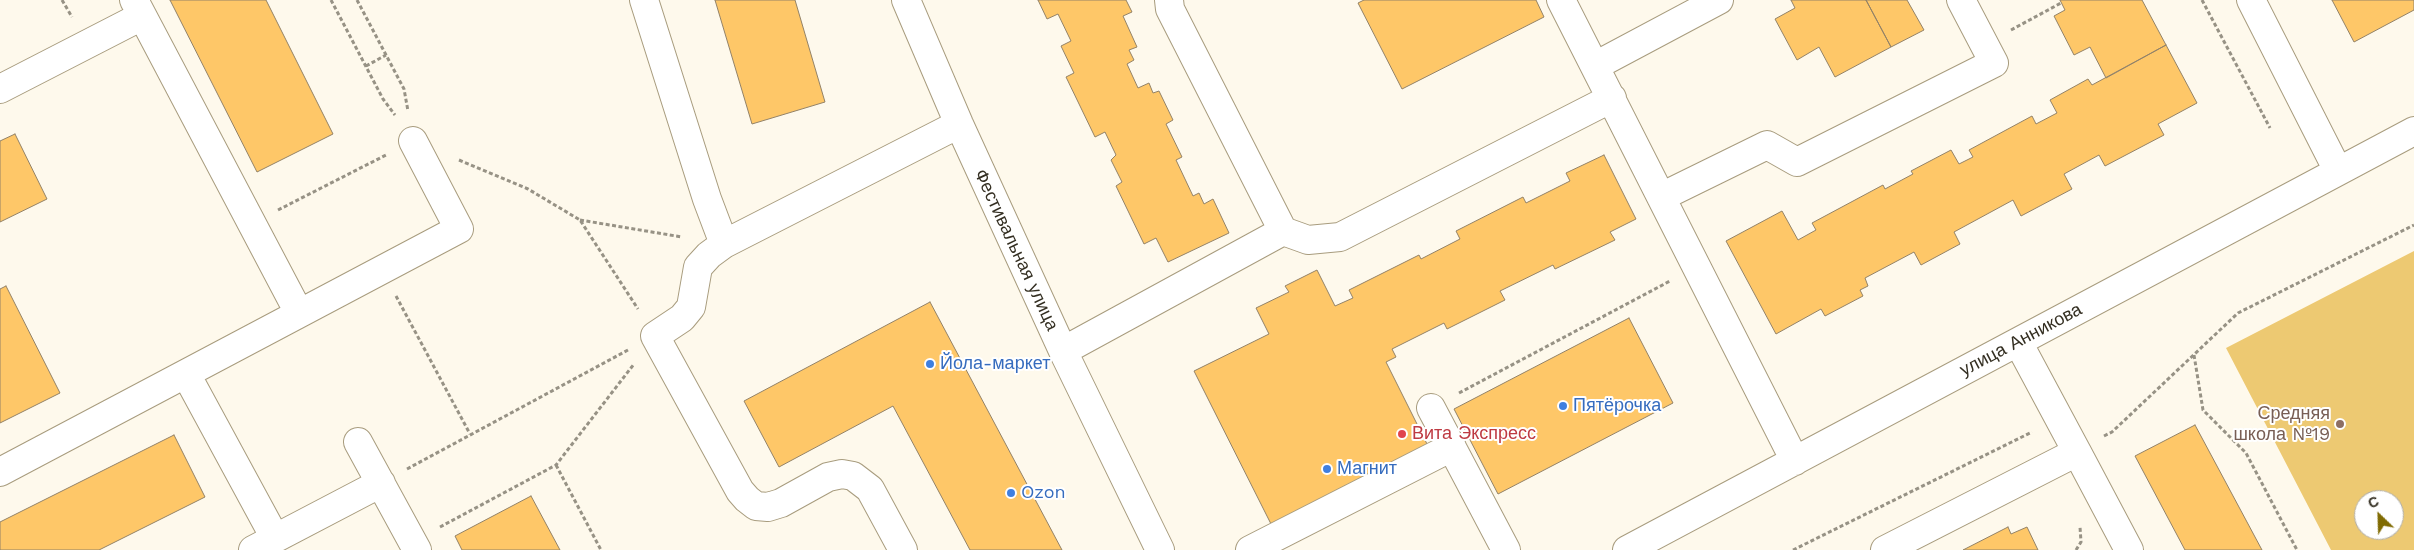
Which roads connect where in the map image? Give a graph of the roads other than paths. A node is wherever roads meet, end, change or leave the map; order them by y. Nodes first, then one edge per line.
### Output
1 (644, 0) edge
2 (906, 0) edge
3 (1169, 0) edge
4 (1561, 0) edge
5 (1719, 0) edge
6 (1961, 0) edge
7 (2251, 0) edge
8 (138, 8) edge
9 (1595, 66) junction
10 (0, 88) edge
11 (1612, 98) junction
12 (959, 124) junction
13 (2414, 131) edge
14 (414, 141) road end
15 (2338, 171) junction
16 (1662, 197) junction
17 (1283, 231) junction
18 (724, 244) junction
19 (299, 313) junction
20 (2018, 342) junction
21 (1063, 351) junction
22 (186, 374) junction
23 (1431, 408) road end
24 (358, 442) dead end
25 (1452, 447) junction
26 (2077, 452) junction
27 (1795, 461) junction
28 (0, 472) edge
29 (381, 483) junction
30 (264, 544) edge
31 (415, 546) edge
32 (903, 550) edge
33 (1160, 550) edge
34 (1250, 550) edge
35 (1506, 550) edge
36 (1627, 550) edge
37 (1885, 550) edge
38 (2129, 550) edge

1 - 18 street
2 - 12 street, Фестивальная улица
3 - 17 street
4 - 9 street
5 - 9 street
6 - 16 street
7 - 15 street
8 - 10 street
8 - 19 street
9 - 11 street
11 - 16 street
11 - 17 street
12 - 18 street
12 - 21 street, Фестивальная улица
13 - 15 street, улица Анникова
14 - 19 street
15 - 20 street, улица Анникова
16 - 27 street
17 - 21 street
18 - 32 street
19 - 22 street
20 - 26 street
20 - 27 street, улица Анникова
21 - 33 street, Фестивальная улица
22 - 28 street
22 - 30 street
23 - 25 street
24 - 29 street
25 - 34 street
25 - 35 street
26 - 37 street
26 - 38 street
27 - 36 street, улица Анникова
29 - 30 street
29 - 31 street

